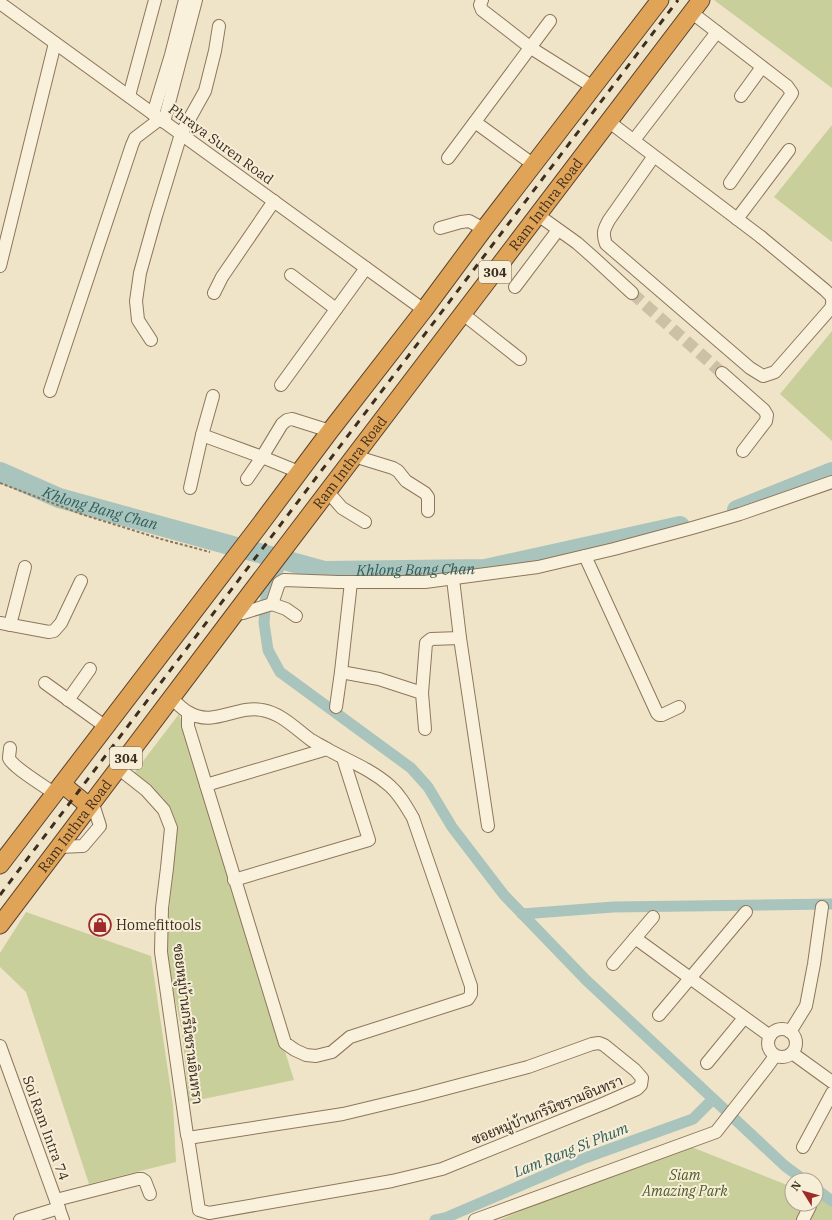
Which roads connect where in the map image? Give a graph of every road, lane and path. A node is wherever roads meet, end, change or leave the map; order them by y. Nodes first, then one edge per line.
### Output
1 (155, 0) edge
2 (185, 0) edge
3 (196, 0) edge
4 (482, 0) edge
5 (660, 0) edge
6 (2, 2) edge
7 (696, 6) edge
8 (550, 21) dead end
9 (219, 26) dead end
10 (717, 32) junction
11 (56, 43) junction
12 (531, 48) junction
13 (762, 67) junction
14 (593, 87) junction
15 (130, 96) junction
16 (741, 96) dead end
17 (159, 118) junction
18 (475, 122) junction
19 (608, 122) junction
20 (181, 134) junction
21 (634, 140) junction
22 (790, 150) dead end
23 (654, 156) junction
24 (448, 158) dead end
25 (534, 165) junction
26 (730, 183) dead end
27 (274, 201) junction
28 (538, 215) junction
29 (737, 219) junction
30 (440, 228) dead end
31 (484, 229) junction
32 (558, 230) junction
33 (3, 237) edge
34 (761, 237) junction
35 (0, 266) edge
36 (366, 268) junction
37 (291, 275) dead end
38 (515, 287) dead end
39 (214, 293) dead end
40 (632, 293) tunnel mouth
41 (832, 300) edge
42 (832, 304) edge
43 (336, 309) junction
44 (424, 310) junction
45 (463, 314) junction
46 (151, 340) dead end
47 (520, 359) dead end
48 (722, 373) tunnel mouth
49 (281, 385) dead end
50 (50, 391) dead end
51 (213, 396) dead end
52 (330, 431) junction
53 (202, 435) junction
54 (743, 451) dead end
55 (354, 456) junction
56 (262, 457) junction
57 (299, 472) junction
58 (247, 479) dead end
59 (832, 482) edge
60 (0, 483) edge
61 (190, 488) dead end
62 (328, 492) junction
63 (428, 511) dead end
64 (365, 522) dead end
65 (210, 552) dead end
66 (585, 556) junction
67 (26, 567) dead end
68 (453, 579) junction
69 (81, 581) dead end
70 (351, 582) junction
71 (266, 606) junction
72 (234, 614) junction
73 (296, 616) dead end
74 (5, 624) edge
75 (460, 638) junction
76 (90, 669) dead end
77 (341, 672) junction
78 (45, 683) dead end
79 (422, 693) junction
80 (171, 698) junction
81 (68, 700) junction
82 (336, 706) dead end
83 (679, 707) dead end
84 (188, 712) junction
85 (106, 727) junction
86 (425, 729) dead end
87 (10, 748) dead end
88 (327, 749) junction
89 (343, 758) junction
90 (118, 768) junction
91 (206, 786) junction
92 (58, 789) junction
93 (91, 803) junction
94 (488, 826) dead end
95 (3, 855) edge
96 (234, 880) junction
97 (822, 907) dead end
98 (746, 912) dead end
99 (653, 917) dead end
100 (0, 926) edge
101 (635, 938) junction
102 (613, 964) dead end
103 (690, 979) junction
104 (659, 1015) dead end
105 (744, 1018) junction
106 (790, 1032) junction
107 (770, 1036) junction
108 (0, 1046) edge
109 (792, 1053) junction
110 (775, 1056) junction
111 (707, 1063) dead end
112 (832, 1082) edge
113 (832, 1093) edge
114 (188, 1138) junction
115 (803, 1148) dead end
116 (150, 1194) dead end
117 (58, 1204) junction
118 (20, 1220) edge
119 (63, 1220) edge
120 (475, 1220) edge

1 - 15 street
2 - 17 street
3 - 17 street
4 - 12 street
5 - 14 highway, 304
6 - 11 street, Phraya Suren Road
7 - 10 street
7 - 19 highway, Ram Inthra Road / 304
8 - 12 street
9 - 20 street
10 - 13 street
10 - 21 street
11 - 15 street, Phraya Suren Road
11 - 33 street
12 - 14 street
12 - 18 street
13 - 16 street
13 - 26 street
14 - 25 highway, 304
15 - 17 street, Phraya Suren Road
17 - 20 street, Phraya Suren Road
17 - 50 street
18 - 24 street
18 - 25 street
19 - 21 street
19 - 28 highway, Ram Inthra Road / 304
20 - 27 street, Phraya Suren Road
20 - 46 street
21 - 23 street
22 - 29 street
23 - 29 street
23 - 34 street
23 - 42 street
25 - 31 highway, 304
27 - 36 street, Phraya Suren Road
27 - 39 street
28 - 32 street
28 - 45 highway, Ram Inthra Road / 304
29 - 34 street
30 - 31 street
31 - 44 highway, 304
32 - 38 street
32 - 40 street
33 - 35 street
34 - 41 street
36 - 43 street
36 - 44 street, Phraya Suren Road
37 - 43 street
43 - 49 street
44 - 52 highway, 304
45 - 47 street
45 - 55 highway, Ram Inthra Road / 304
48 - 54 street
51 - 53 street
52 - 56 street
52 - 57 highway, 304
53 - 56 street
53 - 61 street
55 - 62 highway, Ram Inthra Road / 304
55 - 63 street
56 - 57 street
56 - 58 street
57 - 85 highway, 304
59 - 66 street
60 - 65 path
62 - 64 street
62 - 72 highway, Ram Inthra Road / 304
66 - 68 street
66 - 83 street
67 - 74 street
68 - 70 street
68 - 75 street
69 - 74 street
70 - 71 street
70 - 77 street
71 - 72 street
71 - 73 street
72 - 80 highway, Ram Inthra Road / 304
75 - 79 street
75 - 94 street
76 - 81 street
77 - 79 street
77 - 82 street
78 - 81 street
79 - 86 street
80 - 84 street
80 - 90 highway, Ram Inthra Road / 304
81 - 85 street
84 - 88 street
84 - 91 street
85 - 92 highway, 304
87 - 92 street
88 - 89 street
88 - 91 street
89 - 96 street
89 - 96 street
90 - 93 highway, Ram Inthra Road / 304
90 - 114 street, ซอยหมู่บ้านกรีนิชรามอินทรา
91 - 96 street
92 - 93 highway
92 - 95 highway, 304
93 - 100 highway, Ram Inthra Road / 304
97 - 106 street
98 - 103 street
99 - 101 street
101 - 102 street
101 - 103 street
103 - 104 street
103 - 105 street
105 - 107 street
105 - 111 street
106 - 107 street
106 - 109 street
107 - 110 street
108 - 117 street, Soi Ram Intra 74
109 - 110 street
109 - 112 street
110 - 120 street
113 - 115 street
114 - 114 street, ซอยหมู่บ้านกรีนิชรามอินทรา
116 - 117 street
117 - 118 street
117 - 119 street, Soi Ram Intra 74

